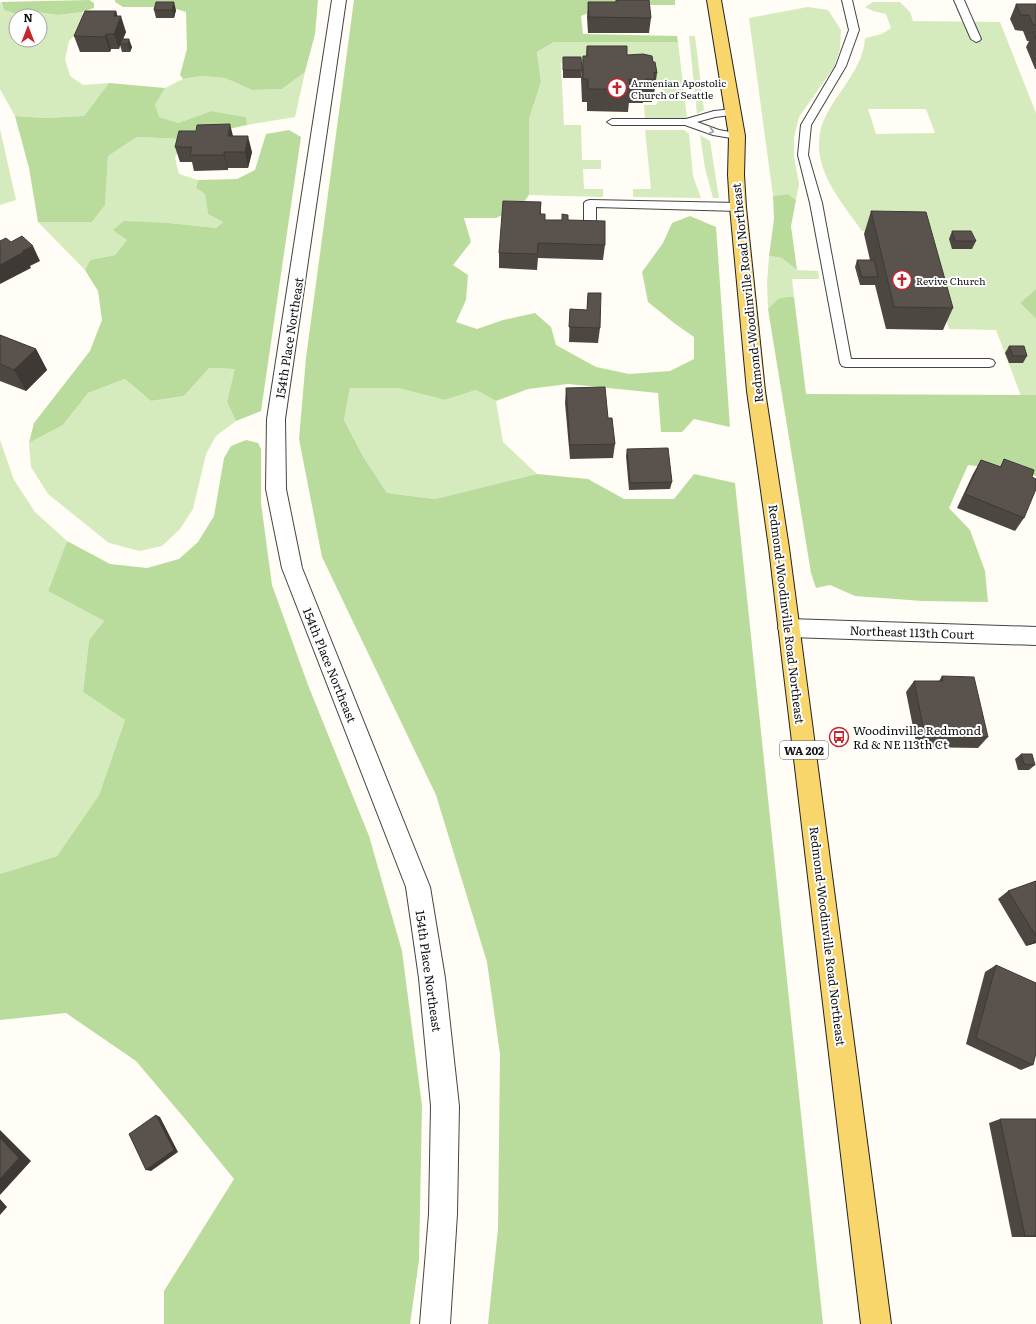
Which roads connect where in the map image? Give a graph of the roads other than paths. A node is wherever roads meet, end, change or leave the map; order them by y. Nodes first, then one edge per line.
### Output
1 (339, 0) edge
2 (714, 0) edge
3 (847, 0) edge
4 (960, 0) edge
5 (976, 39) dead end
6 (734, 112) junction
7 (612, 122) dead end
8 (686, 122) junction
9 (737, 136) junction
10 (738, 207) junction
11 (590, 232) edge
12 (989, 364) dead end
13 (788, 628) junction
14 (1036, 636) edge
15 (435, 1324) edge
16 (876, 1324) edge

1 - 15 street, 154th Place Northeast
2 - 6 main road, Redmond-Woodinville Road Northeast / WA 202
3 - 12 lane
4 - 5 lane
6 - 8 lane
6 - 9 main road, Redmond-Woodinville Road Northeast / WA 202
7 - 8 lane
8 -> 9 lane
9 - 10 main road, Redmond-Woodinville Road Northeast / WA 202
10 - 11 lane
10 - 13 main road, Redmond-Woodinville Road Northeast / WA 202
13 - 14 street, Northeast 113th Court
13 - 16 main road, Redmond-Woodinville Road Northeast / WA 202

